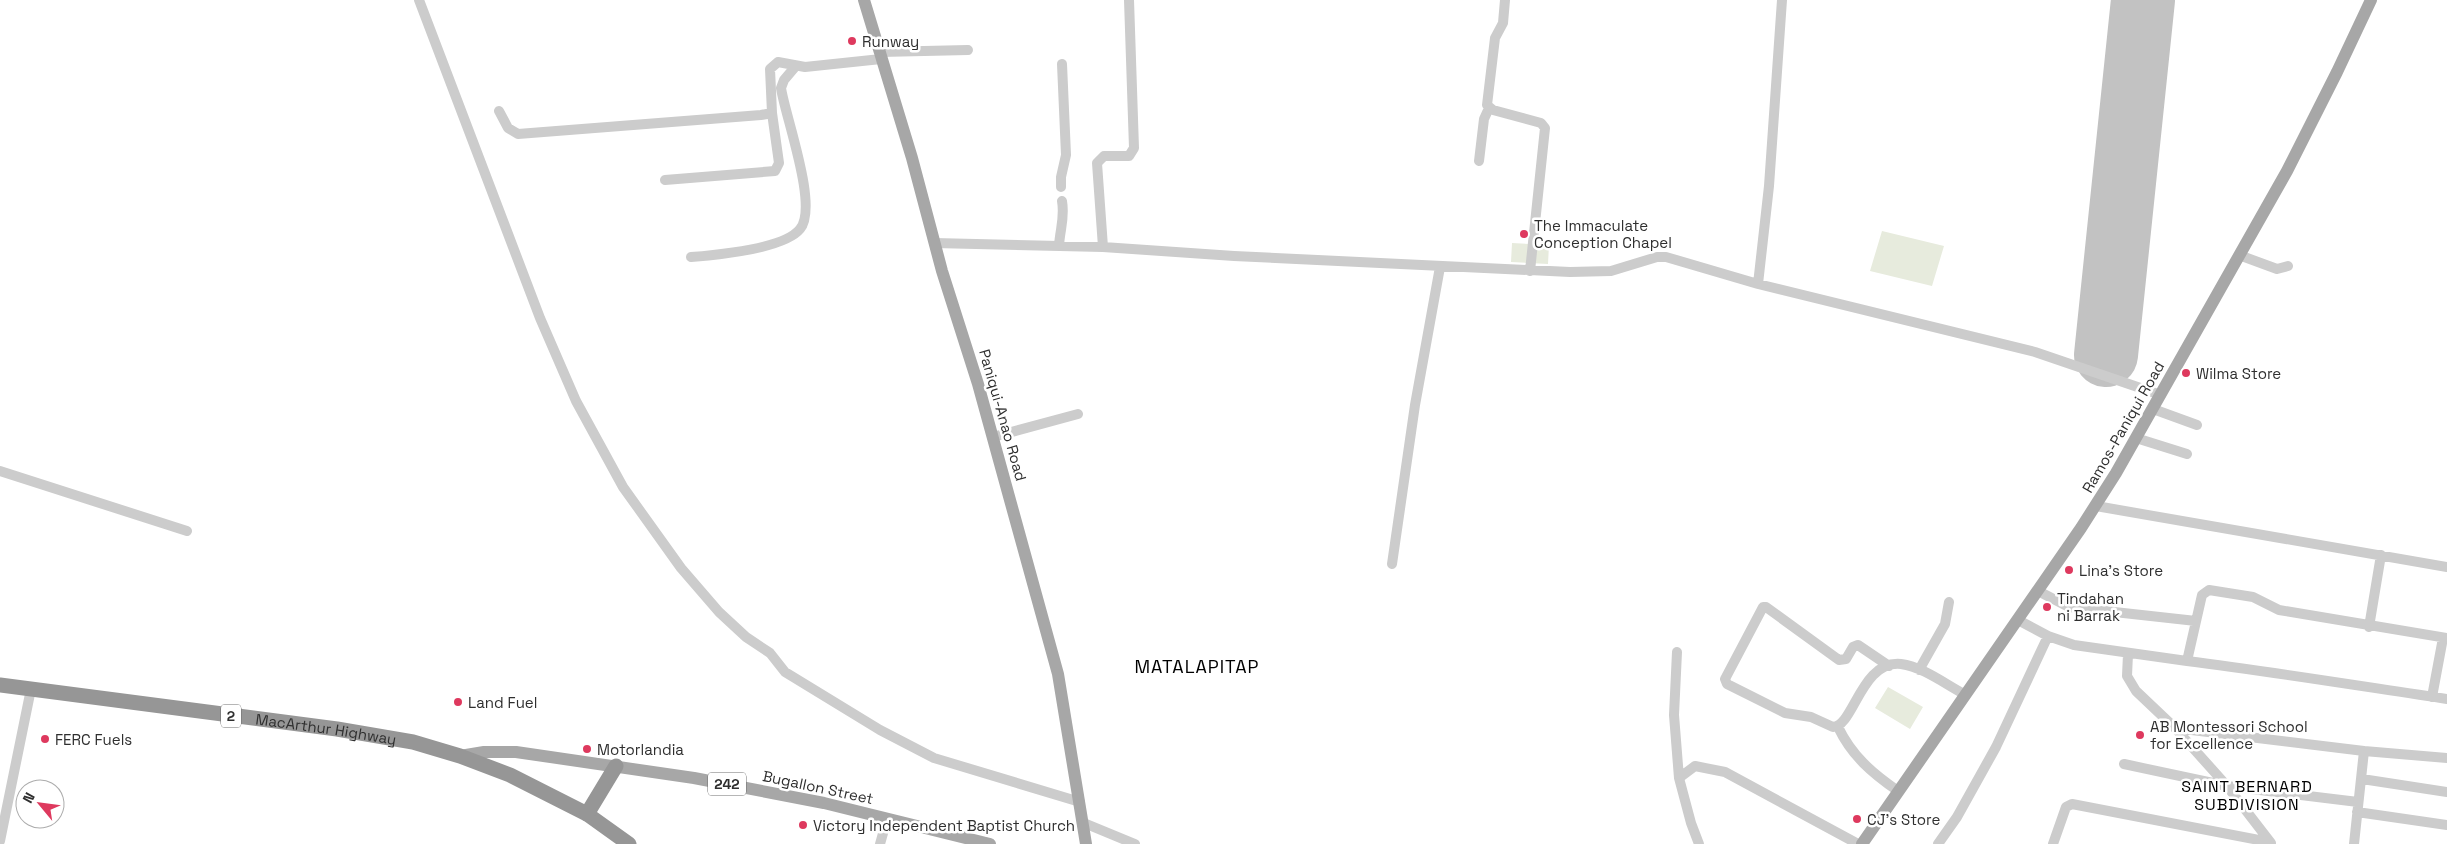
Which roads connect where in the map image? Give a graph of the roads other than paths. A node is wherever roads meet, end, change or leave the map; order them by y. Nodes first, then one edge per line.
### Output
1 (419, 0) edge
2 (864, 0) edge
3 (1129, 0) edge
4 (1505, 0) edge
5 (1782, 0) edge
6 (2371, 0) edge
7 (968, 50) dead end
8 (880, 56) junction
9 (1062, 64) dead end
10 (795, 67) junction
11 (1489, 108) junction
12 (499, 111) dead end
13 (772, 113) junction
14 (1479, 161) dead end
15 (666, 180) dead end
16 (1061, 187) dead end
17 (1062, 201) dead end
18 (934, 243) junction
19 (1059, 246) junction
20 (1103, 247) junction
21 (2240, 255) junction
22 (691, 257) dead end
23 (2288, 266) dead end
24 (1440, 267) junction
25 (1530, 270) junction
26 (1758, 284) junction
27 (2161, 396) junction
28 (2153, 409) junction
29 (1078, 414) dead end
30 (2197, 426) dead end
31 (993, 437) junction
32 (2136, 438) junction
33 (2187, 454) dead end
34 (0, 471) edge
35 (2096, 506) junction
36 (187, 531) dead end
37 (2381, 555) junction
38 (1392, 564) dead end
39 (2447, 568) edge
40 (2038, 591) junction
41 (1950, 602) dead end
42 (2018, 620) junction
43 (2196, 622) junction
44 (2369, 627) junction
45 (2048, 636) junction
46 (2445, 638) edge
47 (1677, 652) dead end
48 (2128, 654) junction
49 (2187, 661) junction
50 (1889, 666) junction
51 (1919, 670) junction
52 (0, 686) edge
53 (31, 690) junction
54 (1964, 694) junction
55 (2432, 697) junction
56 (2447, 699) edge
57 (1838, 727) junction
58 (2175, 728) junction
59 (2364, 751) junction
60 (460, 756) junction
61 (2447, 758) edge
62 (2124, 764) dead end
63 (616, 766) junction
64 (1679, 778) junction
65 (2362, 779) junction
66 (2227, 786) junction
67 (1898, 791) junction
68 (2447, 792) edge
69 (1080, 802) junction
70 (2358, 807) junction
71 (587, 814) junction
72 (887, 819) junction
73 (1084, 823) junction
74 (2447, 825) edge
75 (0, 841) edge
76 (2270, 843) edge
77 (629, 844) edge
78 (880, 844) edge
79 (990, 844) edge
80 (1086, 844) edge
81 (1134, 844) edge
82 (1699, 844) edge
83 (1860, 844) edge
84 (1938, 844) edge
85 (2053, 844) edge
86 (2354, 844) edge

1 - 69 street
2 - 8 main road, Paniqui-Anao Road
3 - 20 street
4 - 11 street
5 - 26 street
6 - 21 main road, Ramos-Paniqui Road
7 - 8 street
8 - 10 street
8 - 18 main road, Paniqui-Anao Road
9 - 16 street
10 - 13 street
10 - 22 street
11 - 14 street
11 - 25 street
12 - 13 street
13 - 15 street
17 - 19 street
18 - 19 street
18 - 31 main road, Paniqui-Anao Road
19 - 20 street
20 - 24 street
21 - 23 street
21 - 27 main road, Ramos-Paniqui Road
24 - 25 street
24 - 38 street
25 - 26 street
26 - 27 street
27 - 28 main road, Ramos-Paniqui Road
28 - 30 street
28 - 32 main road, Ramos-Paniqui Road
29 - 31 street
31 - 69 main road, Paniqui-Anao Road
32 - 33 street
32 - 35 main road, Ramos-Paniqui Road
34 - 36 street
35 - 37 street
35 - 40 main road, Ramos-Paniqui Road
37 - 39 street
37 - 44 street
40 - 42 main road, Ramos-Paniqui Road
40 - 43 street
41 - 51 street
42 - 45 street
42 - 54 main road, Ramos-Paniqui Road
43 - 44 street
43 - 49 street
44 - 46 street
45 - 48 street
45 - 84 street
46 - 55 street
47 - 64 street
48 - 49 street
48 - 58 street
49 - 55 street
50 - 51 street
50 - 57 street
50 - 57 street
51 - 54 street
52 - 53 highway, MacArthur Highway / 2
53 - 60 highway, MacArthur Highway / 2
53 - 75 street
54 - 67 main road, Ramos-Paniqui Road
55 - 56 street
57 - 67 street
58 - 59 street
58 - 66 street
59 - 61 street
59 - 65 street
60 - 63 main road, Bugallon Street / 242
60 - 71 highway, MacArthur Highway / 2
62 - 66 street
63 - 71 highway
63 - 72 main road, Bugallon Street / 242
64 - 82 street
64 - 83 street
65 - 68 street
65 - 70 street
66 - 70 street
66 - 76 street
67 - 83 main road, Ramos-Paniqui Road
69 - 73 main road, Paniqui-Anao Road
70 - 74 street
70 - 86 street
71 - 77 highway, MacArthur Highway / 2
72 - 78 street
72 - 79 main road, Bugallon Street / 242
73 - 80 main road, Paniqui-Anao Road
73 - 81 street
76 - 85 street

